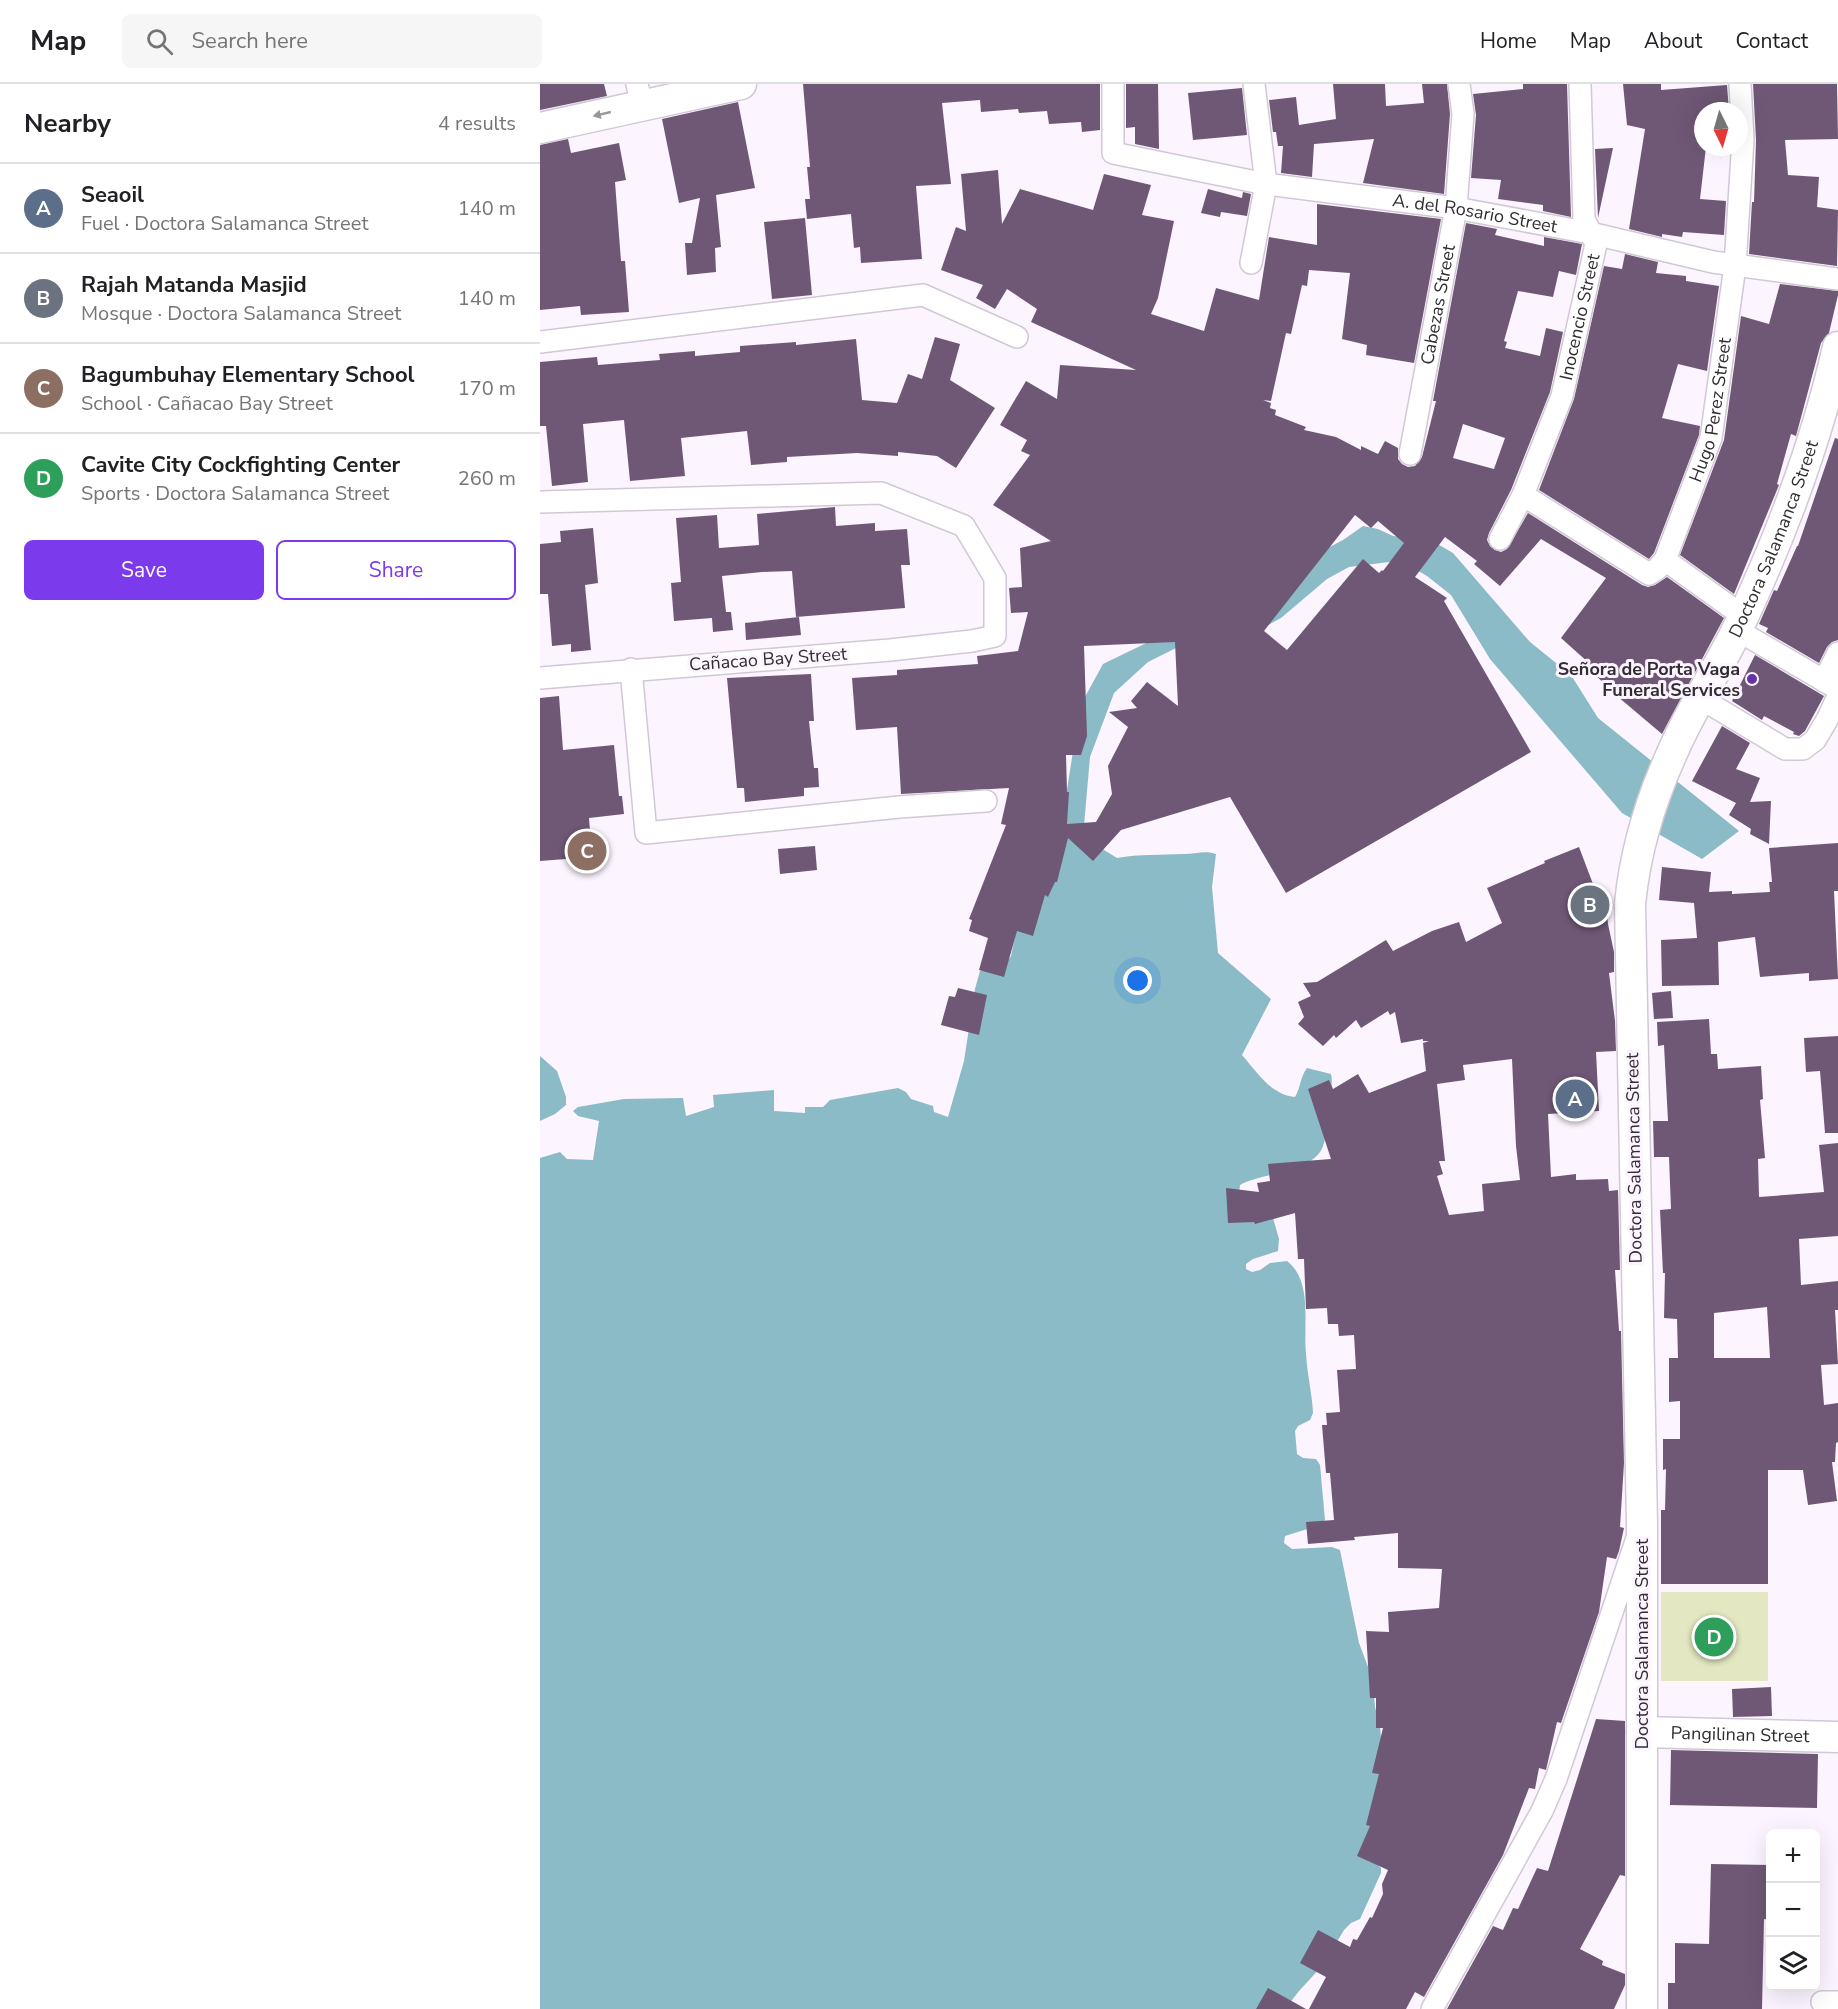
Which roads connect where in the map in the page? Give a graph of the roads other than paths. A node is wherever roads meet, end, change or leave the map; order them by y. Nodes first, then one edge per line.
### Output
1 (741, 84) edge
2 (1113, 84) edge
3 (1254, 84) edge
4 (1459, 84) edge
5 (1580, 84) edge
6 (1740, 84) edge
7 (640, 94) edge
8 (540, 128) edge
9 (1266, 184) junction
10 (1456, 208) junction
11 (1590, 233) junction
12 (1251, 263) dead end
13 (1735, 266) junction
14 (1838, 279) edge
15 (1017, 337) dead end
16 (540, 342) edge
17 (1838, 347) edge
18 (1410, 454) dead end
19 (1523, 495) junction
20 (540, 502) edge
21 (1500, 539) dead end
22 (1665, 560) junction
23 (1740, 623) junction
24 (1838, 653) edge
25 (631, 669) junction
26 (540, 678) edge
27 (1831, 685) edge
28 (1838, 696) edge
29 (1700, 698) junction
30 (986, 801) dead end
31 (1642, 1524) junction
32 (1642, 1732) junction
33 (1838, 1737) edge
34 (1431, 2009) edge
35 (1642, 2009) edge

1 - 7 main road
2 - 9 street, A. del Rosario Street
3 - 9 street
4 - 10 street, Cabezas Street
5 - 11 street, Inocencio Street
6 - 13 street, Hugo Perez Street
7 -> 8 main road
9 - 10 street, A. del Rosario Street
9 - 12 street
10 - 11 street, A. del Rosario Street
10 - 18 street, Cabezas Street
11 - 13 street, A. del Rosario Street
11 - 19 street, Inocencio Street
13 - 14 street, A. del Rosario Street
13 - 22 street, Hugo Perez Street
15 - 16 street
17 - 23 main road, Doctora Salamanca Street
19 - 21 street, Inocencio Street
19 - 22 street
20 - 25 street, Cañacao Bay Street
22 - 23 street
23 - 27 street
23 - 29 main road, Doctora Salamanca Street
24 - 27 street
25 - 26 street, Cañacao Bay Street
25 - 30 street
28 - 29 street
29 - 31 main road, Doctora Salamanca Street
31 - 32 main road, Doctora Salamanca Street
31 - 34 street
32 - 33 main road, Pangilinan Street
32 - 35 main road, Doctora Salamanca Street

